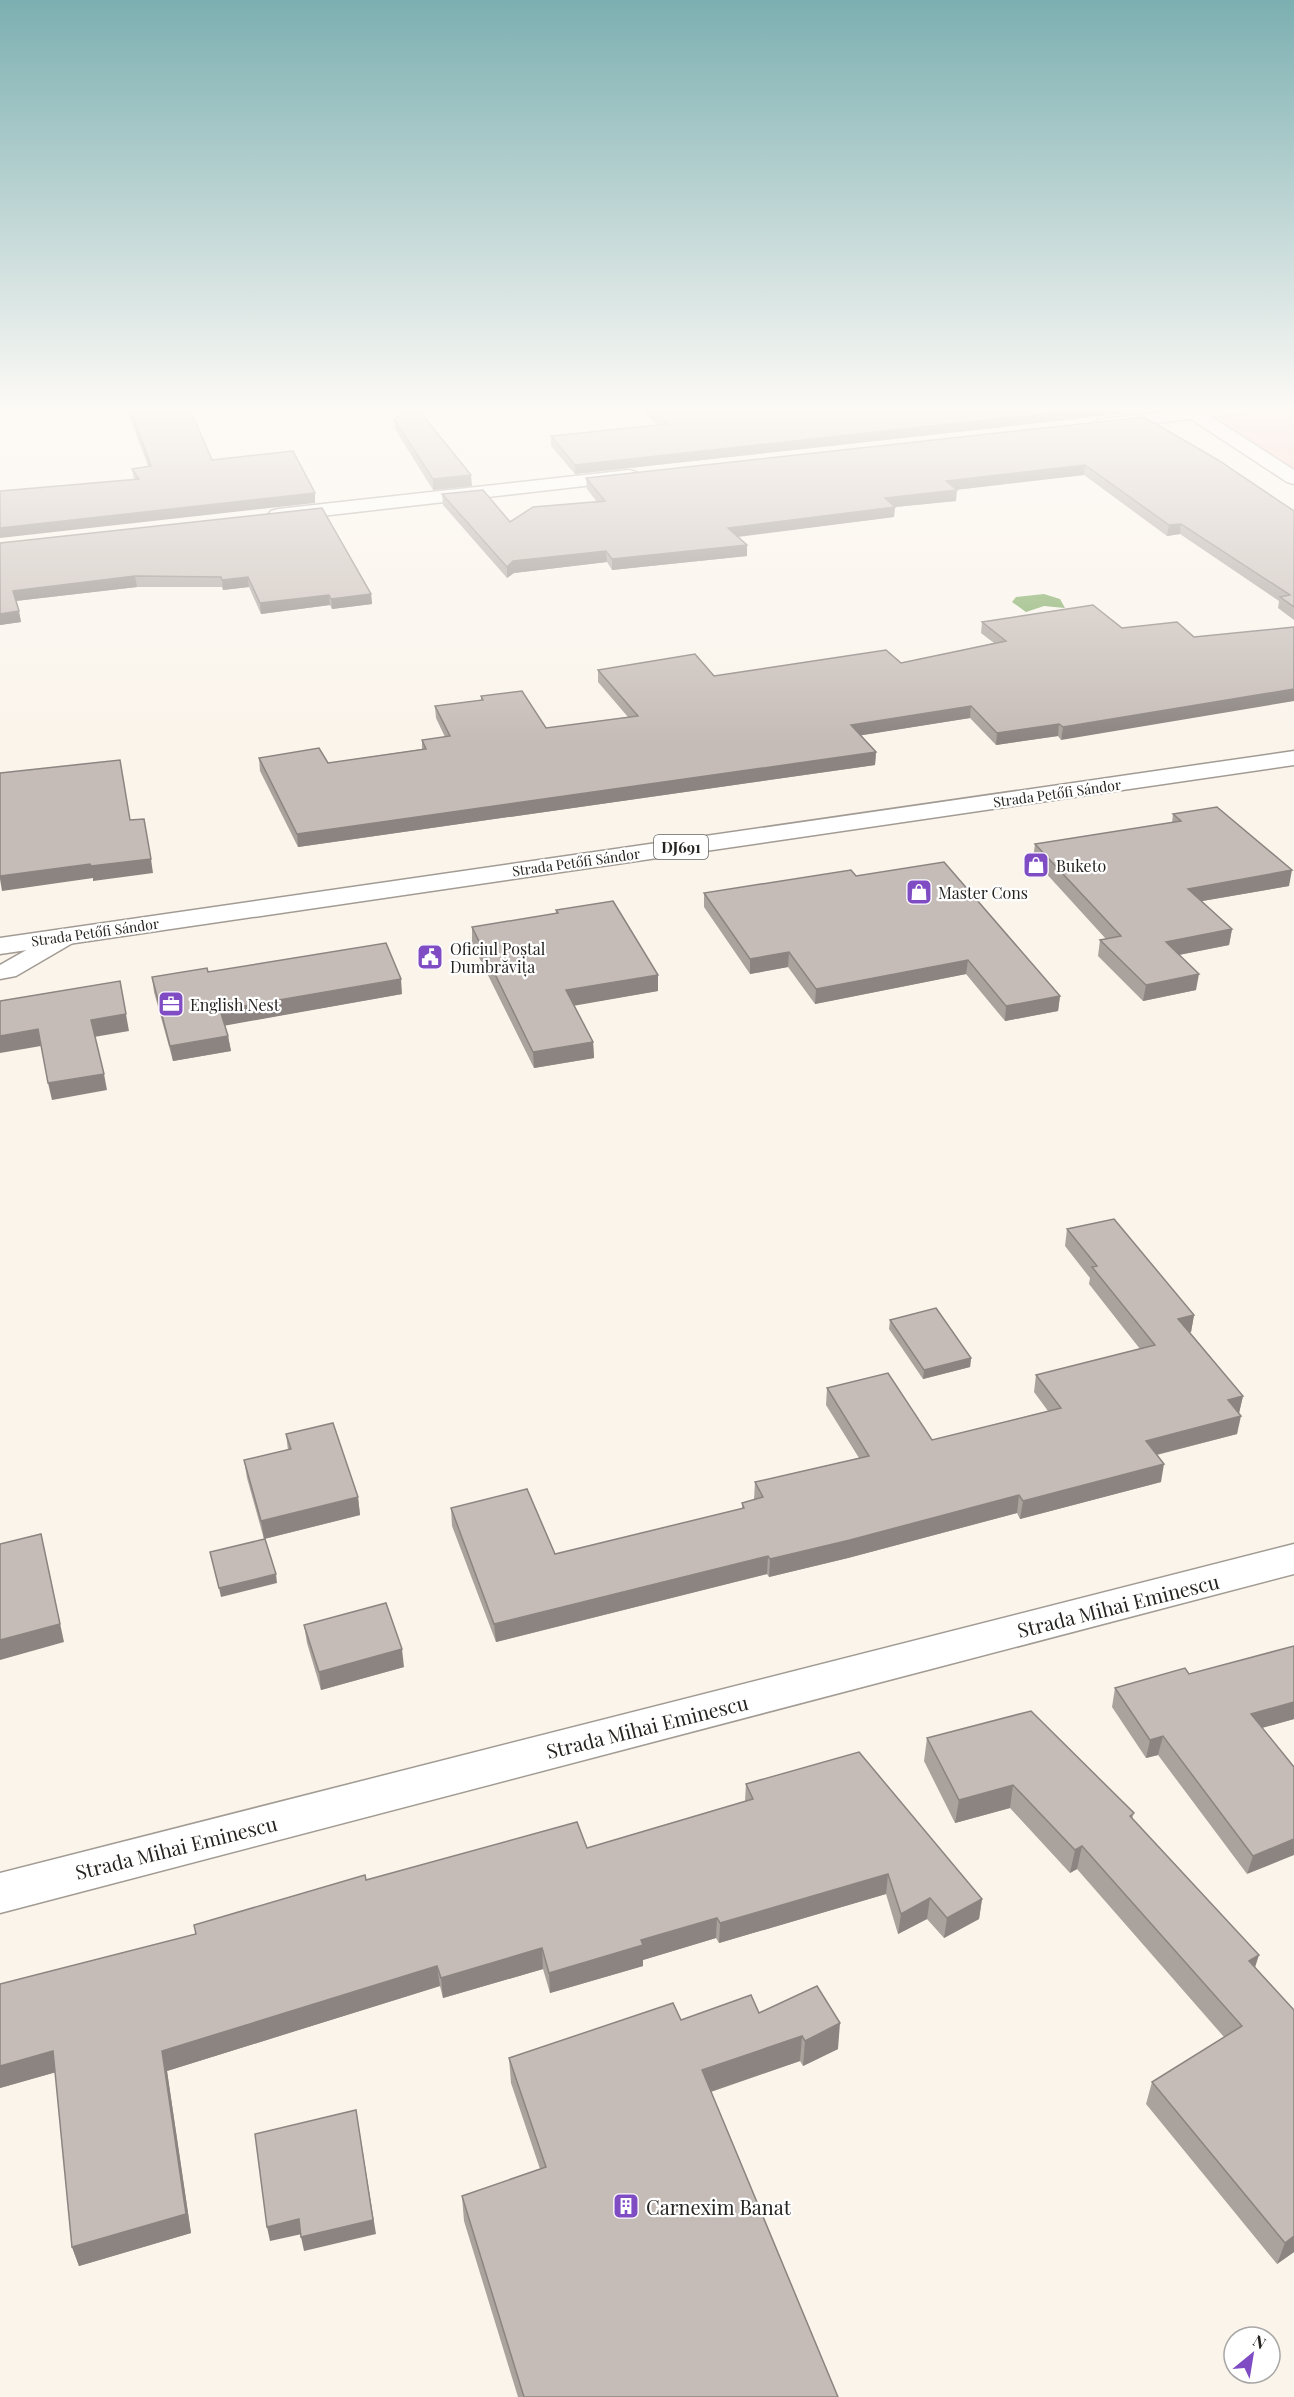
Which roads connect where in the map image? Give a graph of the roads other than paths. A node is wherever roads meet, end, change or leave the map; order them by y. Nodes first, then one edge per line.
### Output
1 (1294, 759) edge
2 (68, 936) junction
3 (0, 946) edge
4 (0, 972) edge
5 (1294, 1559) edge
6 (0, 1893) edge

1 - 2 street, Strada Petőfi Sándor / DJ691
2 - 3 street, Strada Petőfi Sándor / DJ691
2 - 4 lane
5 - 6 street, Strada Mihai Eminescu

